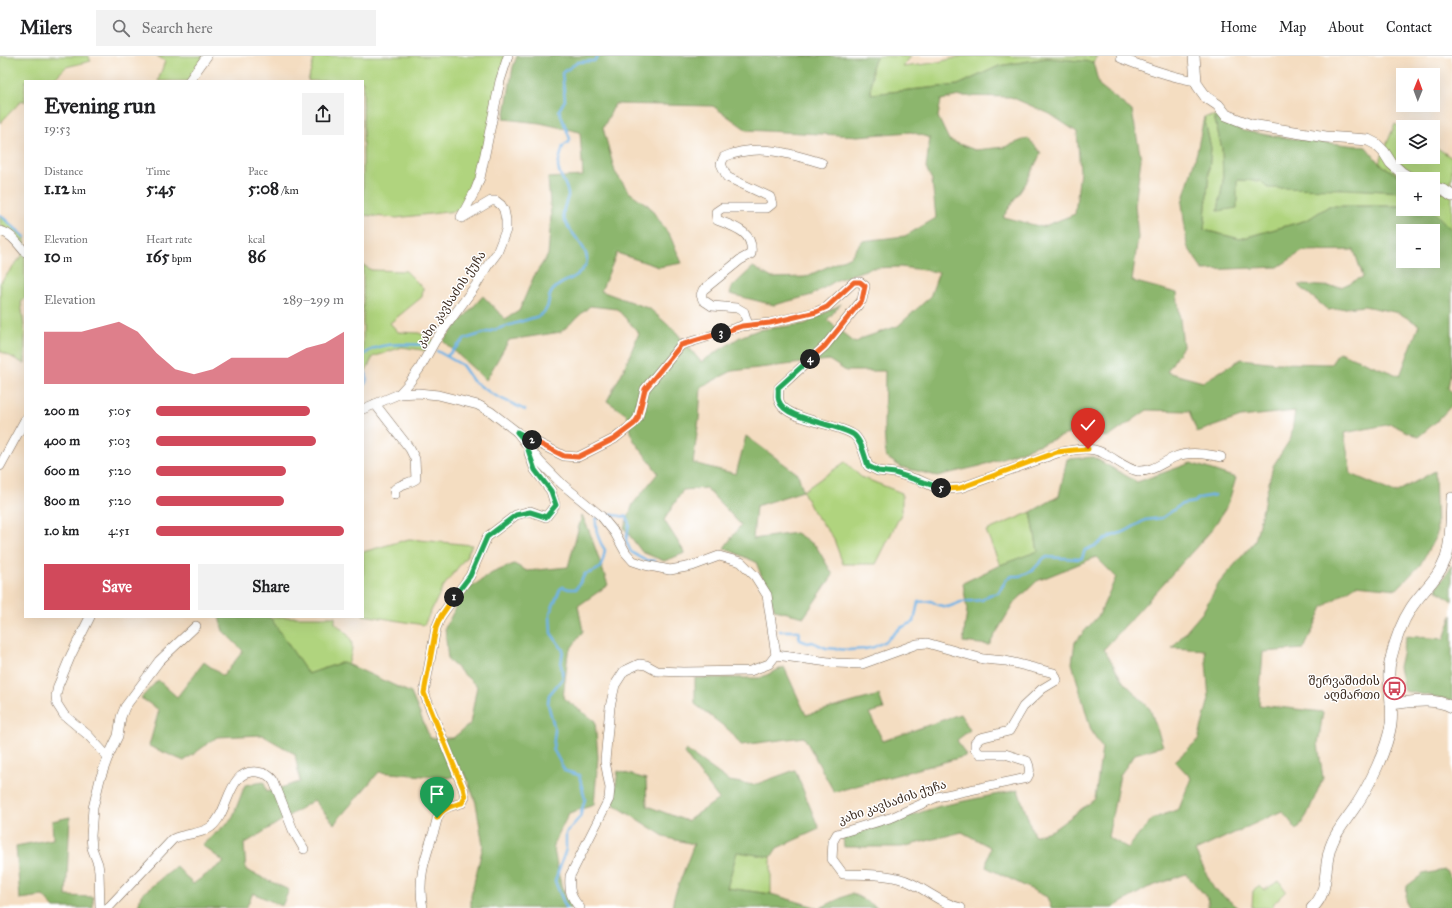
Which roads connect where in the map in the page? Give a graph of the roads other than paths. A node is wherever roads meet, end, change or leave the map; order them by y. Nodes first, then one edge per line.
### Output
1 (207, 56) edge
2 (508, 56) edge
3 (1121, 56) edge
4 (1194, 56) edge
5 (190, 80) edge
6 (1196, 81) junction
7 (822, 162) dead end
8 (1401, 172) edge
9 (1440, 189) edge
10 (1452, 196) edge
11 (0, 232) edge
12 (24, 251) edge
13 (742, 326) junction
14 (399, 394) junction
15 (374, 404) junction
16 (364, 409) edge
17 (24, 422) edge
18 (517, 432) junction
19 (525, 441) junction
20 (1221, 457) dead end
21 (0, 466) edge
22 (395, 495) dead end
23 (1452, 498) edge
24 (89, 618) edge
25 (196, 626) dead end
26 (776, 655) junction
27 (1391, 704) junction
28 (1452, 707) edge
29 (108, 757) junction
30 (304, 849) dead end
31 (100, 908) edge
32 (108, 908) edge
33 (423, 908) edge
34 (580, 908) edge
35 (961, 908) edge
36 (1312, 908) edge

1 - 5 street
2 - 14 street, კახი კავსაძის ქუჩა
3 - 6 street
4 - 6 street
6 - 8 street
7 - 13 street
9 - 10 street
11 - 12 street
13 - 18 street, კახი კავსაძის ქუჩა
13 - 20 street, კახი კავსაძის ქუჩა
14 - 15 street, კახი კავსაძის ქუჩა
14 - 18 street, კახი კავსაძის ქუჩა
15 - 16 street, კახი კავსაძის ქუჩა
15 - 22 street
17 - 21 street
18 - 19 street, კახი კავსაძის ქუჩა
19 - 26 street, კახი კავსაძის ქუჩა
19 - 33 street, კახი კავსაძის ქუჩა
23 - 27 street
24 - 29 street
25 - 29 street
26 - 34 street
26 - 35 street, კახი კავსაძის ქუჩა
27 - 28 street
27 - 36 street
29 - 31 street
30 - 32 street

